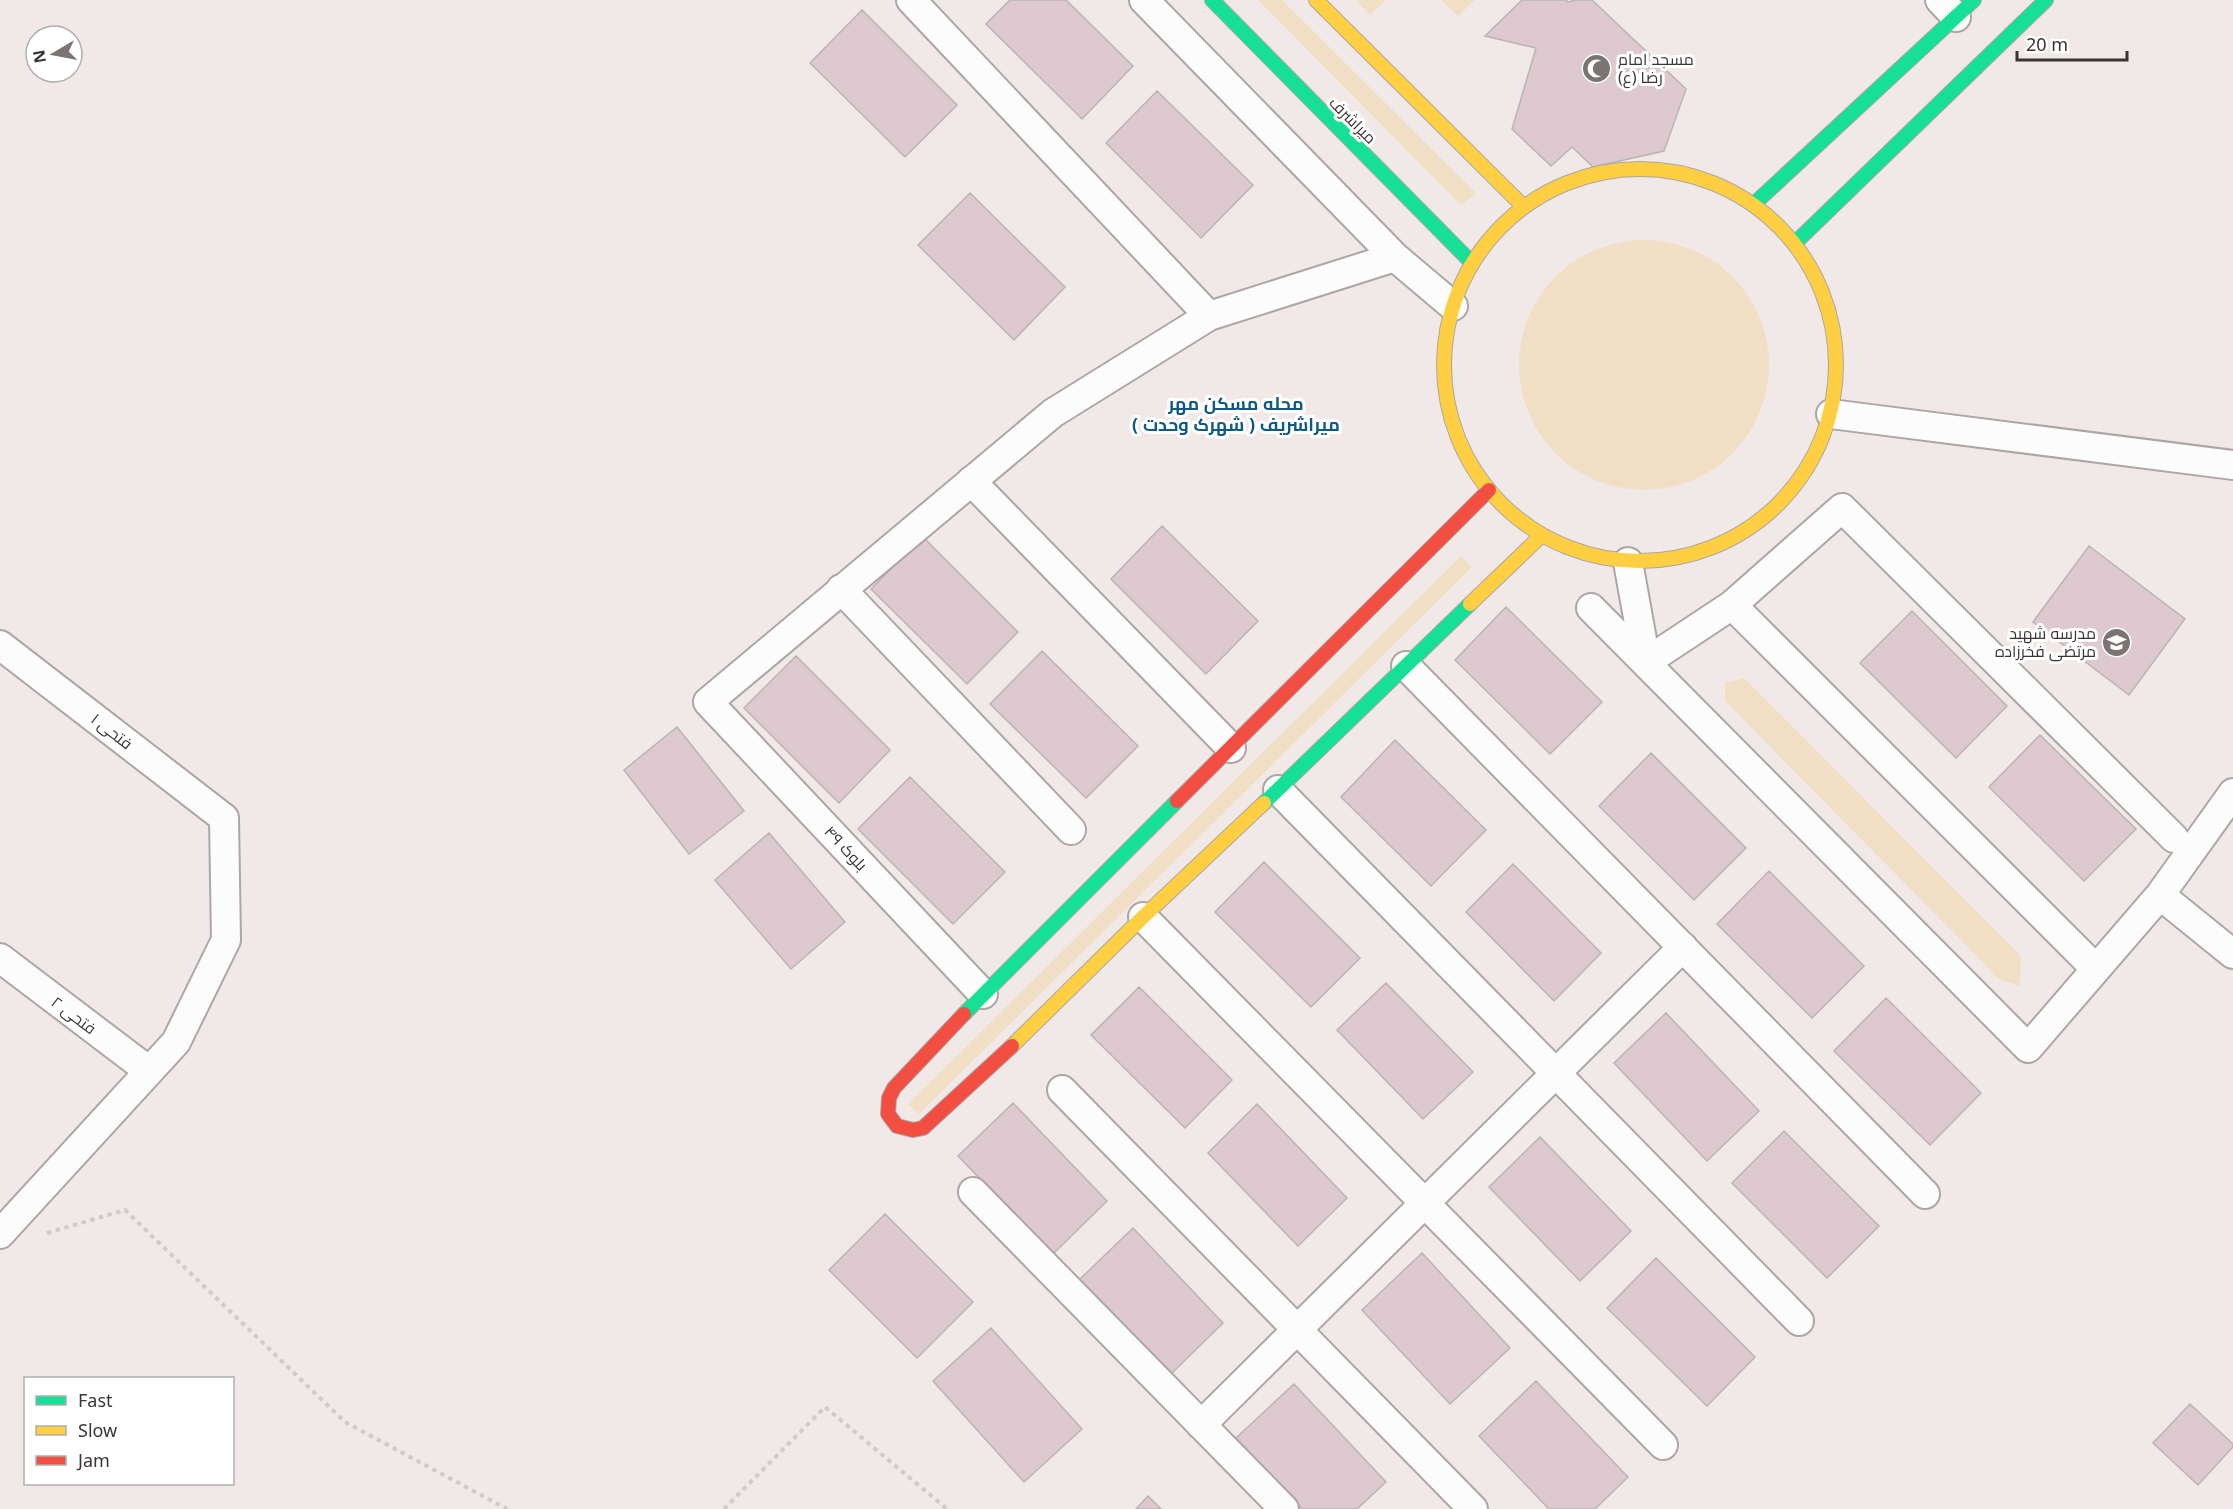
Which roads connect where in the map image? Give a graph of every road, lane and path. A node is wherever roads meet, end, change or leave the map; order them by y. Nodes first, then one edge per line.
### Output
1 (911, 0) edge
2 (1144, 0) edge
3 (1212, 0) edge
4 (1316, 0) edge
5 (2046, 0) edge
6 (1956, 6) edge
7 (1754, 204) junction
8 (1523, 206) junction
9 (1795, 243) junction
10 (1395, 257) junction
11 (1472, 263) junction
12 (1453, 306) junction
13 (1209, 316) junction
14 (1831, 414) junction
15 (2233, 465) edge
16 (971, 481) junction
17 (1489, 490) junction
18 (1542, 535) junction
19 (1628, 562) junction
20 (842, 589) junction
21 (1732, 605) junction
22 (1591, 608) dead end
23 (0, 645) edge
24 (1646, 663) junction
25 (1406, 666) junction
26 (1231, 748) junction
27 (1278, 790) junction
28 (2233, 793) edge
29 (1071, 830) dead end
30 (2174, 838) dead end
31 (2160, 895) junction
32 (1143, 917) junction
33 (1683, 947) junction
34 (2233, 954) edge
35 (0, 958) edge
36 (2096, 969) junction
37 (983, 994) junction
38 (148, 1071) junction
39 (1556, 1073) junction
40 (1062, 1090) dead end
41 (973, 1192) dead end
42 (1925, 1194) dead end
43 (1425, 1203) junction
44 (0, 1234) edge
45 (45, 1234) dead end
46 (1799, 1321) dead end
47 (1297, 1330) junction
48 (1202, 1425) junction
49 (1663, 1445) dead end
50 (507, 1509) edge
51 (724, 1509) edge
52 (947, 1509) edge
53 (1284, 1509) edge
54 (1473, 1509) edge

1 - 13 street
2 - 10 street
3 - 11 street, میراشرف
4 - 8 street
5 - 9 street
6 - 7 street
7 - 8 street
7 - 9 street
8 - 11 street
9 - 14 street
10 - 12 street
10 - 13 street
11 - 12 street
12 - 17 street
13 - 16 street
14 - 15 street
14 - 19 street
16 - 20 street
16 - 26 street
17 - 18 street
17 - 26 street
18 - 19 street
18 - 25 street
19 - 24 street
20 - 29 street
20 - 37 street, بلوک ۴۹
21 - 24 street
21 - 30 street
21 - 36 street
22 - 24 street
23 - 38 street, فتحی ۱
24 - 36 street
25 - 27 street
25 - 33 street
26 - 37 street
27 - 32 street
27 - 39 street
28 - 31 street
31 - 34 street
31 - 36 street
32 - 37 street
32 - 43 street
33 - 39 street
33 - 42 street
35 - 38 street, فتحی ۲
38 - 44 street
39 - 43 street
39 - 46 street
40 - 47 street
41 - 48 street
43 - 47 street
43 - 49 street
45 - 50 path
47 - 48 street
47 - 54 street
48 - 53 street
51 - 52 path

